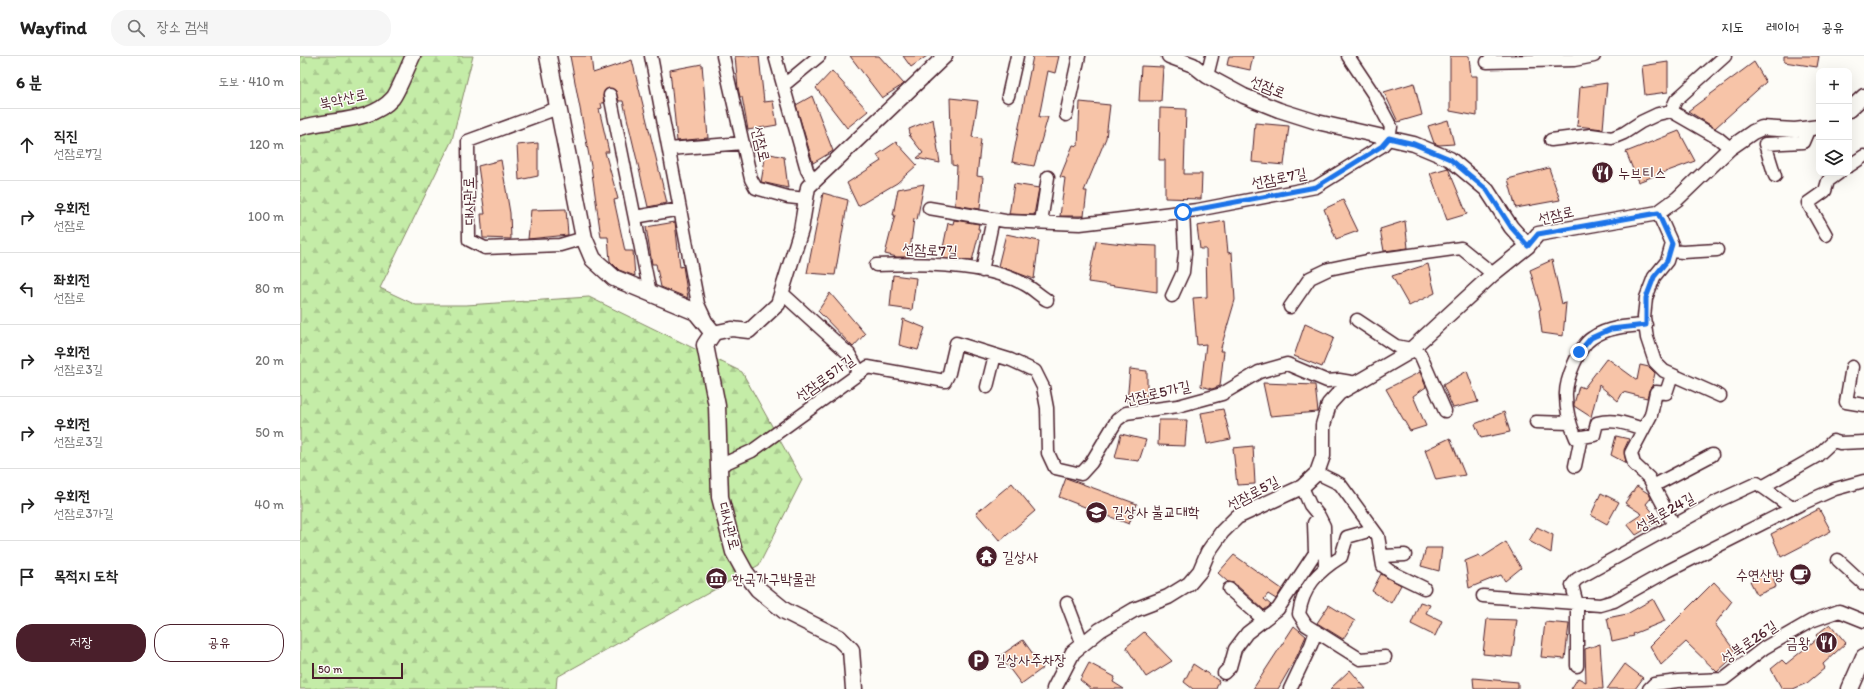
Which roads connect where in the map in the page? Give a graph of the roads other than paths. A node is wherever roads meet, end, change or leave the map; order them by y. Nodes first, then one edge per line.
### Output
1 (412, 56) edge
2 (548, 56) edge
3 (651, 56) edge
4 (723, 56) edge
5 (774, 56) edge
6 (820, 56) edge
7 (944, 56) edge
8 (1017, 56) edge
9 (1079, 56) edge
10 (1169, 56) edge
11 (1212, 56) edge
12 (1348, 56) edge
13 (1594, 56) edge
14 (1725, 56) edge
15 (1487, 62) dead end
16 (1207, 76) junction
17 (784, 85) junction
18 (610, 96) dead end
19 (1008, 96) dead end
20 (1864, 96) edge
21 (1852, 107) edge
22 (558, 108) junction
23 (1671, 111) junction
24 (1066, 115) dead end
25 (300, 128) edge
26 (1814, 128) edge
27 (1389, 138) junction
28 (1551, 140) dead end
29 (743, 143) junction
30 (1730, 148) junction
31 (669, 149) junction
32 (1864, 156) edge
33 (1852, 164) edge
34 (1775, 176) dead end
35 (1835, 176) edge
36 (1048, 177) dead end
37 (814, 182) junction
38 (806, 199) junction
39 (929, 208) dead end
40 (680, 209) junction
41 (1183, 212) junction
42 (1658, 213) junction
43 (635, 217) junction
44 (993, 219) junction
45 (1042, 222) junction
46 (1826, 236) dead end
47 (584, 238) junction
48 (1528, 246) junction
49 (1717, 250) dead end
50 (1670, 251) junction
51 (876, 265) dead end
52 (982, 271) junction
53 (1494, 274) junction
54 (650, 293) junction
55 (782, 293) junction
56 (1172, 296) dead end
57 (1047, 300) dead end
58 (1290, 307) dead end
59 (1356, 320) dead end
60 (1646, 325) junction
61 (713, 333) junction
62 (1411, 349) junction
63 (995, 355) junction
64 (1852, 367) dead end
65 (860, 373) junction
66 (1672, 375) junction
67 (1357, 383) junction
68 (987, 387) dead end
69 (1720, 396) dead end
70 (1864, 405) edge
71 (1445, 411) dead end
72 (1536, 422) dead end
73 (1570, 422) junction
74 (1643, 429) junction
75 (1582, 437) junction
76 (1864, 440) edge
77 (1712, 455) dead end
78 (719, 466) junction
79 (1574, 466) dead end
80 (1317, 474) junction
81 (1864, 481) edge
82 (1653, 486) junction
83 (1302, 487) junction
84 (1762, 487) junction
85 (1792, 508) junction
86 (1319, 516) junction
87 (1674, 525) junction
88 (1372, 530) junction
89 (1406, 555) dead end
90 (1382, 556) junction
91 (1838, 560) dead end
92 (1325, 567) junction
93 (1864, 584) edge
94 (1424, 588) dead end
95 (1229, 589) dead end
96 (1483, 596) dead end
97 (1067, 603) dead end
98 (1577, 604) junction
99 (1264, 620) junction
100 (1864, 621) edge
101 (1316, 631) junction
102 (1083, 645) junction
103 (1385, 657) dead end
104 (1864, 657) edge
105 (1577, 666) dead end
106 (1224, 673) dead end
107 (854, 689) edge
108 (1054, 689) edge
109 (1290, 689) edge
110 (1648, 689) edge
111 (1850, 689) edge

1 - 25 street, 북악산로
2 - 22 main road
3 - 31 street
4 - 29 street, 선잠로
5 - 17 street
6 - 17 street
7 - 37 street
8 - 19 street
9 - 24 street
10 - 16 street, 선잠로
11 - 16 street
12 - 27 street
13 - 15 street
14 - 23 street
16 - 27 street, 선잠로
17 - 37 street
18 - 43 street
20 - 21 street
22 - 47 main road
22 - 47 street, 대사관로
23 - 28 street
23 - 30 street
26 - 30 street, 선잠로
26 - 34 street, 선잠로
27 - 41 street, 선잠로7길
27 - 48 street, 선잠로
29 - 31 street
29 - 38 street, 선잠로
30 - 42 street, 선잠로
31 - 40 street
32 - 33 street
35 - 46 street
36 - 45 street
37 - 38 street
38 - 55 street
39 - 44 street, 선잠로7길
40 - 43 street
40 - 61 street
41 - 45 street, 선잠로7길
41 - 56 street
42 - 48 street, 선잠로
42 - 50 street
43 - 54 street
44 - 45 street, 선잠로7길
44 - 52 street
47 - 54 main road
48 - 53 street
49 - 50 street
50 - 60 street
51 - 52 street, 선잠로7길
52 - 57 street, 선잠로7길
53 - 58 street
53 - 62 street
54 - 61 main road
55 - 61 street
55 - 65 street
59 - 62 street
60 - 66 street
60 - 73 street
61 - 78 main road, 대사관로
62 - 67 street
62 - 71 street
63 - 65 street, 선잠로5가길
63 - 67 street, 선잠로5가길
63 - 68 street
64 - 70 street
65 - 78 street, 선잠로5가길
66 - 69 street
66 - 74 street
67 - 80 street
72 - 73 street
73 - 75 street
74 - 75 street
74 - 82 street
75 - 79 street
76 - 84 street
77 - 82 street
78 - 107 main road, 대사관로
80 - 83 street, 선잠로5길
80 - 88 street
81 - 85 street
82 - 87 street
83 - 86 street
83 - 102 street, 선잠로5길
84 - 85 street
84 - 87 street, 성북로24길
85 - 98 street
86 - 92 street
86 - 99 street
87 - 98 street, 성북로24길
88 - 90 street
88 - 92 street
89 - 90 street
90 - 94 street
91 - 93 street
92 - 101 street
95 - 99 street
96 - 98 street
97 - 102 street
98 - 105 street, 성북로24길
99 - 106 street
100 - 110 street, 성북로26길
101 - 103 street
101 - 109 street
102 - 108 street, 선잠로5길
104 - 111 main road

